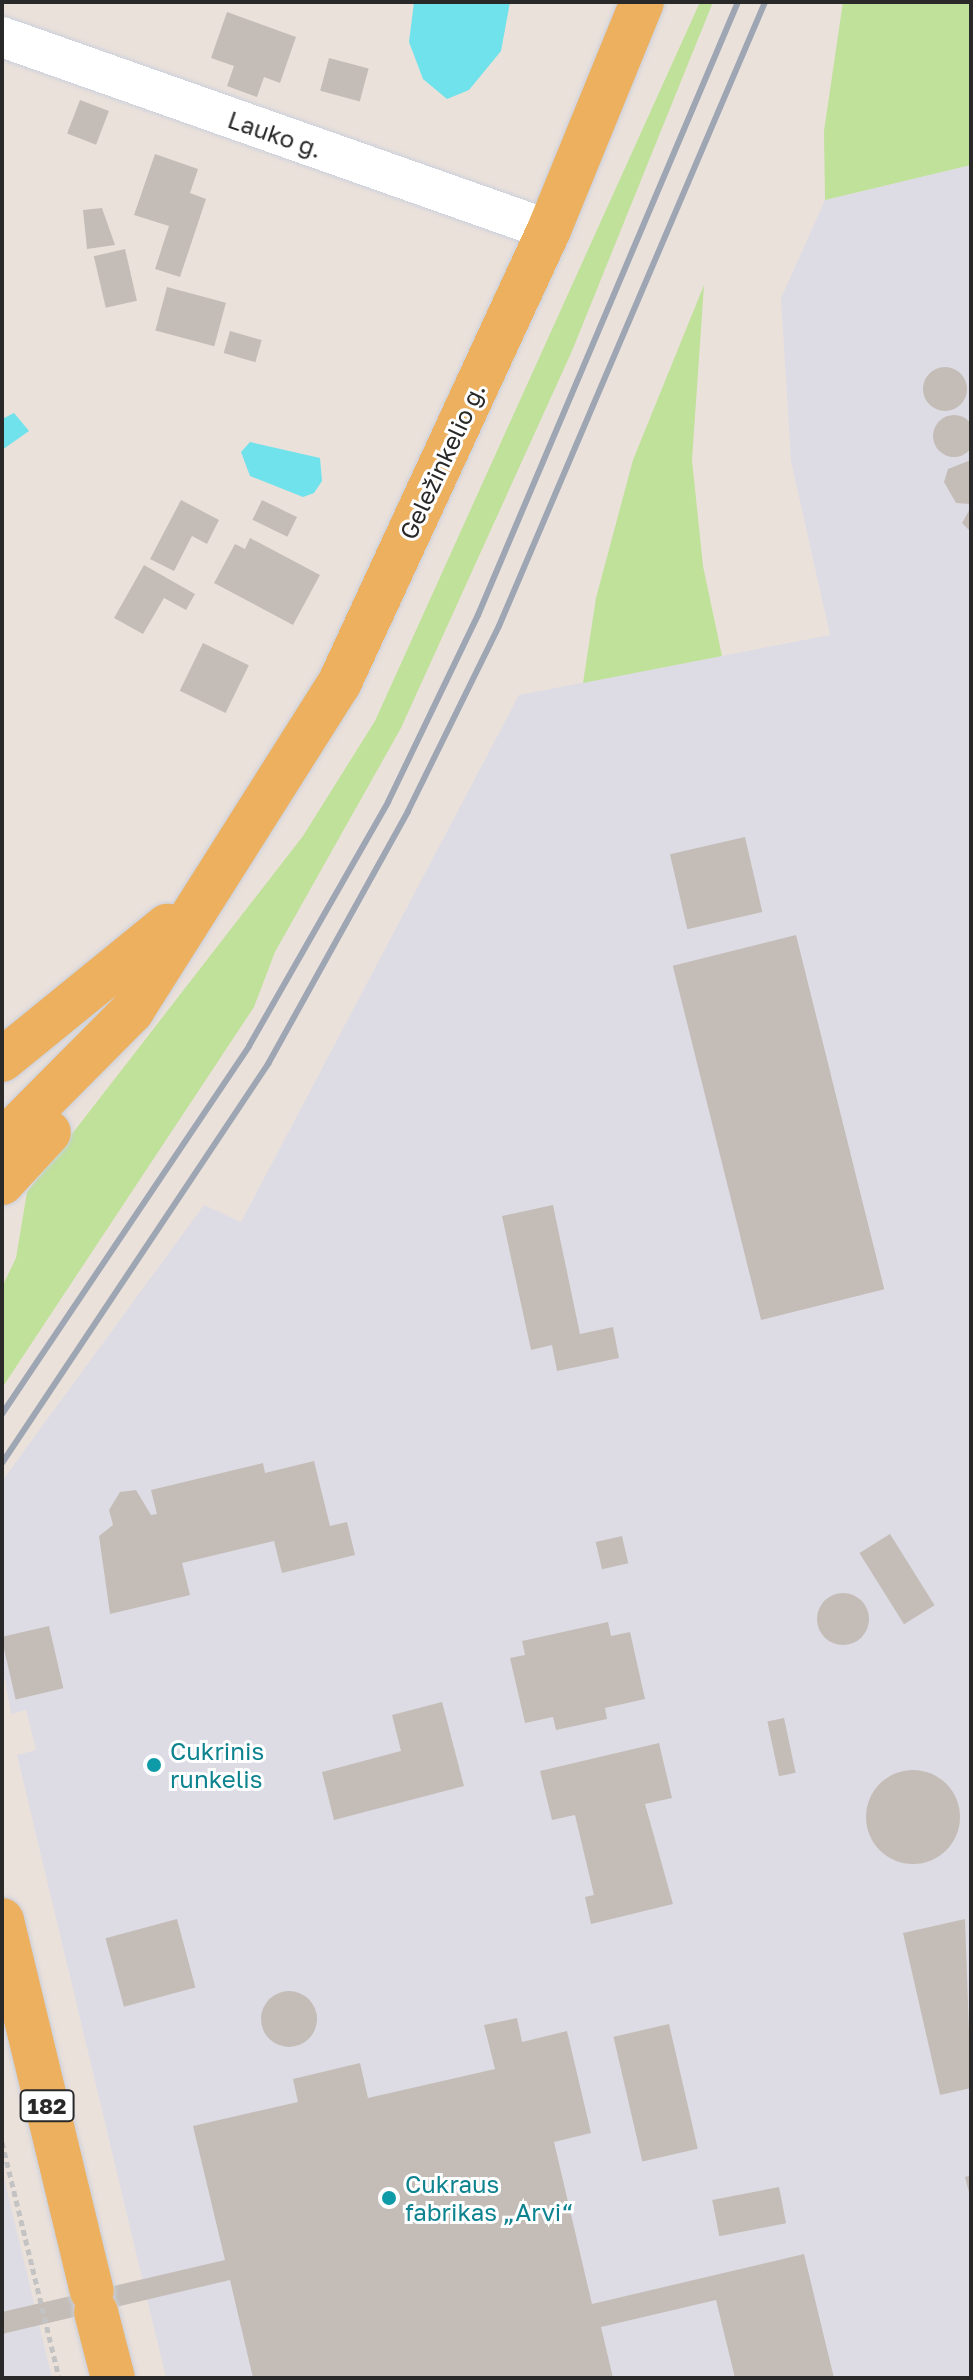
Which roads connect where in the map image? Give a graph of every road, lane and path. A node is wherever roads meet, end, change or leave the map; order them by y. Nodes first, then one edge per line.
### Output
1 (642, 2) edge
2 (2, 37) edge
3 (549, 230) junction
4 (122, 994) junction
5 (2, 1060) edge
6 (2, 1091) edge
7 (2, 1142) edge
8 (2, 1183) edge
9 (2, 1920) edge
10 (2, 2142) edge
11 (59, 2378) edge
12 (113, 2378) edge

1 - 3 main road, Geležinkelio g.
2 - 3 street, Lauko g.
3 - 4 main road, Geležinkelio g.
4 - 5 main road, Geležinkelio g.
4 - 6 main road, Geležinkelio g.
4 - 7 main road, Geležinkelio g.
4 - 8 main road
9 - 12 main road, 182
10 - 11 path

